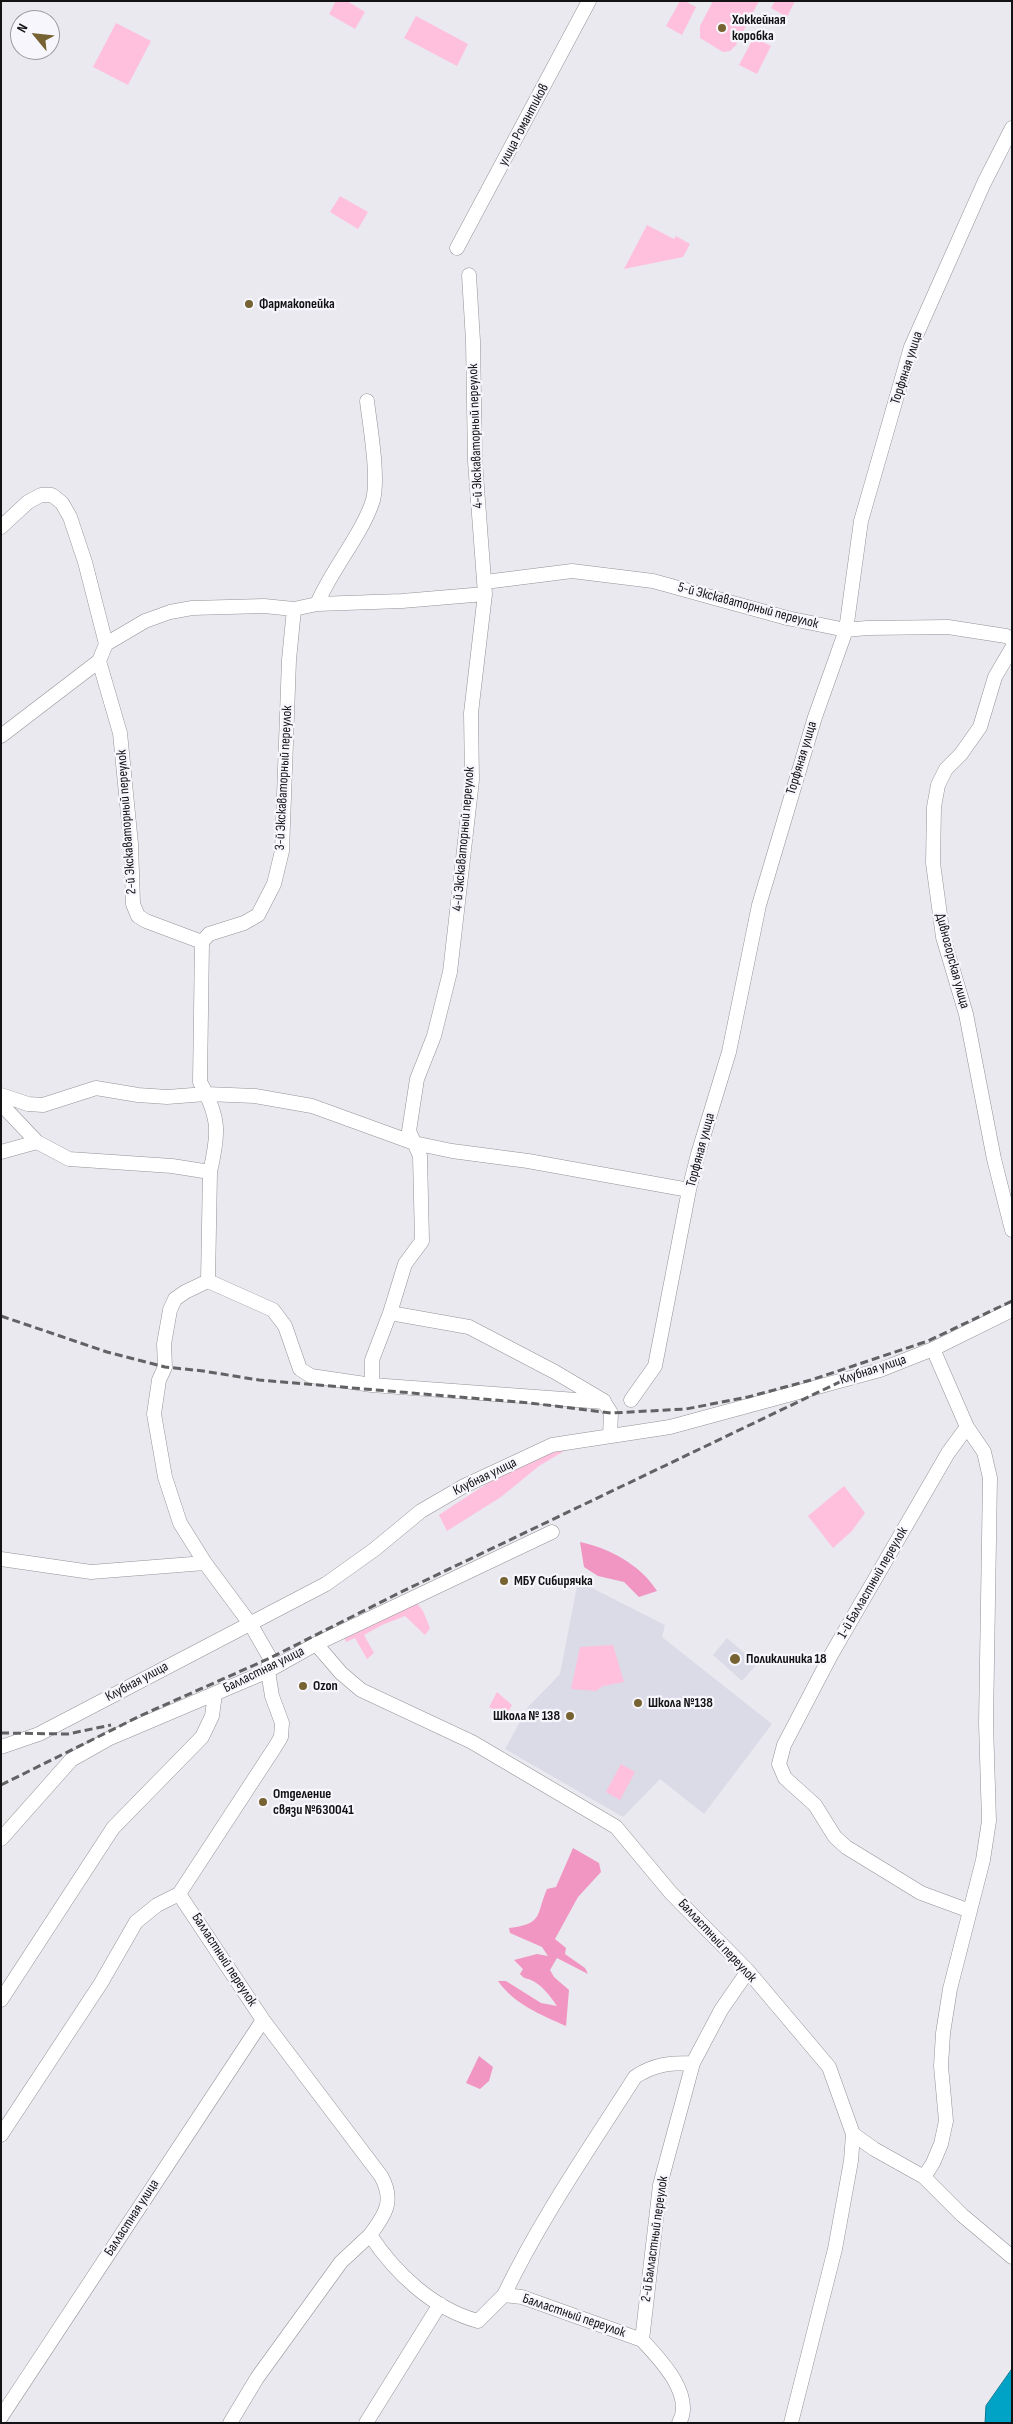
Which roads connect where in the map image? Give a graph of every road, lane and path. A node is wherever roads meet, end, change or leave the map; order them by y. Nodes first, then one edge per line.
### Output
1 (589, 1) edge
2 (1012, 128) edge
3 (457, 248) dead end
4 (470, 275) dead end
5 (368, 401) dead end
6 (1, 526) edge
7 (485, 588) junction
8 (317, 604) junction
9 (294, 609) junction
10 (846, 630) junction
11 (1012, 639) edge
12 (106, 644) junction
13 (1012, 648) edge
14 (99, 661) junction
15 (1, 736) edge
16 (202, 942) junction
17 (206, 1094) junction
18 (1, 1095) edge
19 (1, 1104) edge
20 (37, 1142) junction
21 (414, 1142) junction
22 (1, 1152) edge
23 (210, 1172) junction
24 (689, 1190) junction
25 (1012, 1230) edge
26 (208, 1282) junction
27 (1012, 1310) edge
28 (390, 1313) junction
29 (933, 1349) junction
30 (372, 1385) junction
31 (631, 1400) dead end
32 (604, 1402) junction
33 (966, 1427) junction
34 (610, 1435) junction
35 (552, 1532) dead end
36 (1, 1559) edge
37 (205, 1563) junction
38 (251, 1625) junction
39 (316, 1644) junction
40 (268, 1671) junction
41 (215, 1694) junction
42 (1, 1747) edge
43 (1, 1839) edge
44 (180, 1894) junction
45 (970, 1911) junction
46 (748, 1971) junction
47 (1, 2000) edge
48 (263, 2020) junction
49 (693, 2063) junction
50 (853, 2134) junction
51 (1, 2135) edge
52 (924, 2177) junction
53 (370, 2235) junction
54 (1012, 2257) edge
55 (504, 2295) junction
56 (440, 2304) junction
57 (642, 2340) junction
58 (1, 2417) edge
59 (230, 2423) edge
60 (366, 2423) edge
61 (679, 2423) edge
62 (791, 2423) edge

1 - 3 street, улица Романтиков
2 - 10 street, Торфяная улица
4 - 7 street, 4-й Экскаваторный переулок
5 - 8 street
6 - 12 street
7 - 8 street, 5-й Экскаваторный переулок
7 - 10 street, 5-й Экскаваторный переулок
7 - 21 street, 4-й Экскаваторный переулок
8 - 9 street, 5-й Экскаваторный переулок
9 - 12 street, 5-й Экскаваторный переулок
9 - 16 street, 3-й Экскаваторный переулок
10 - 11 street, 5-й Экскаваторный переулок
10 - 24 street, Торфяная улица
12 - 14 street
13 - 25 street, Дивногорская улица
14 - 15 street
14 - 16 street, 2-й Экскаваторный переулок
16 - 17 street
17 - 18 street
17 - 21 street
17 - 23 street
19 - 20 street
20 - 22 street
20 - 23 street
21 - 24 street
21 - 28 street, 4-й Экскаваторный переулок
23 - 26 street
24 - 31 street, Торфяная улица
26 - 30 street
26 - 37 street
27 - 29 street, Клубная улица
28 - 30 street, 4-й Экскаваторный переулок
28 - 32 street
29 - 33 street
29 - 34 street, Клубная улица
30 - 32 street
32 - 34 street
33 - 45 street
33 - 45 street, 1-й Балластный переулок
34 - 38 street, Клубная улица
35 - 39 street, Балластная улица
36 - 37 street
37 - 38 street
38 - 40 street
38 - 42 street, Клубная улица
39 - 40 street, Балластная улица
39 - 46 street, Балластный переулок
40 - 41 street, Балластная улица
40 - 44 street
41 - 43 street, Балластная улица
41 - 47 street
44 - 48 street, Балластный переулок
44 - 51 street
45 - 52 street
46 - 49 street, 2-й Балластный переулок
46 - 50 street, Балластный переулок
48 - 53 street, Балластный переулок
48 - 58 street, Балластная улица
49 - 55 street
49 - 57 street, 2-й Балластный переулок
50 - 52 street
50 - 62 street, Балластный переулок
52 - 54 street
53 - 56 street, Балластный переулок
53 - 59 street
55 - 56 street, Балластный переулок
55 - 57 street, Балластный переулок
56 - 60 street
57 - 61 street

